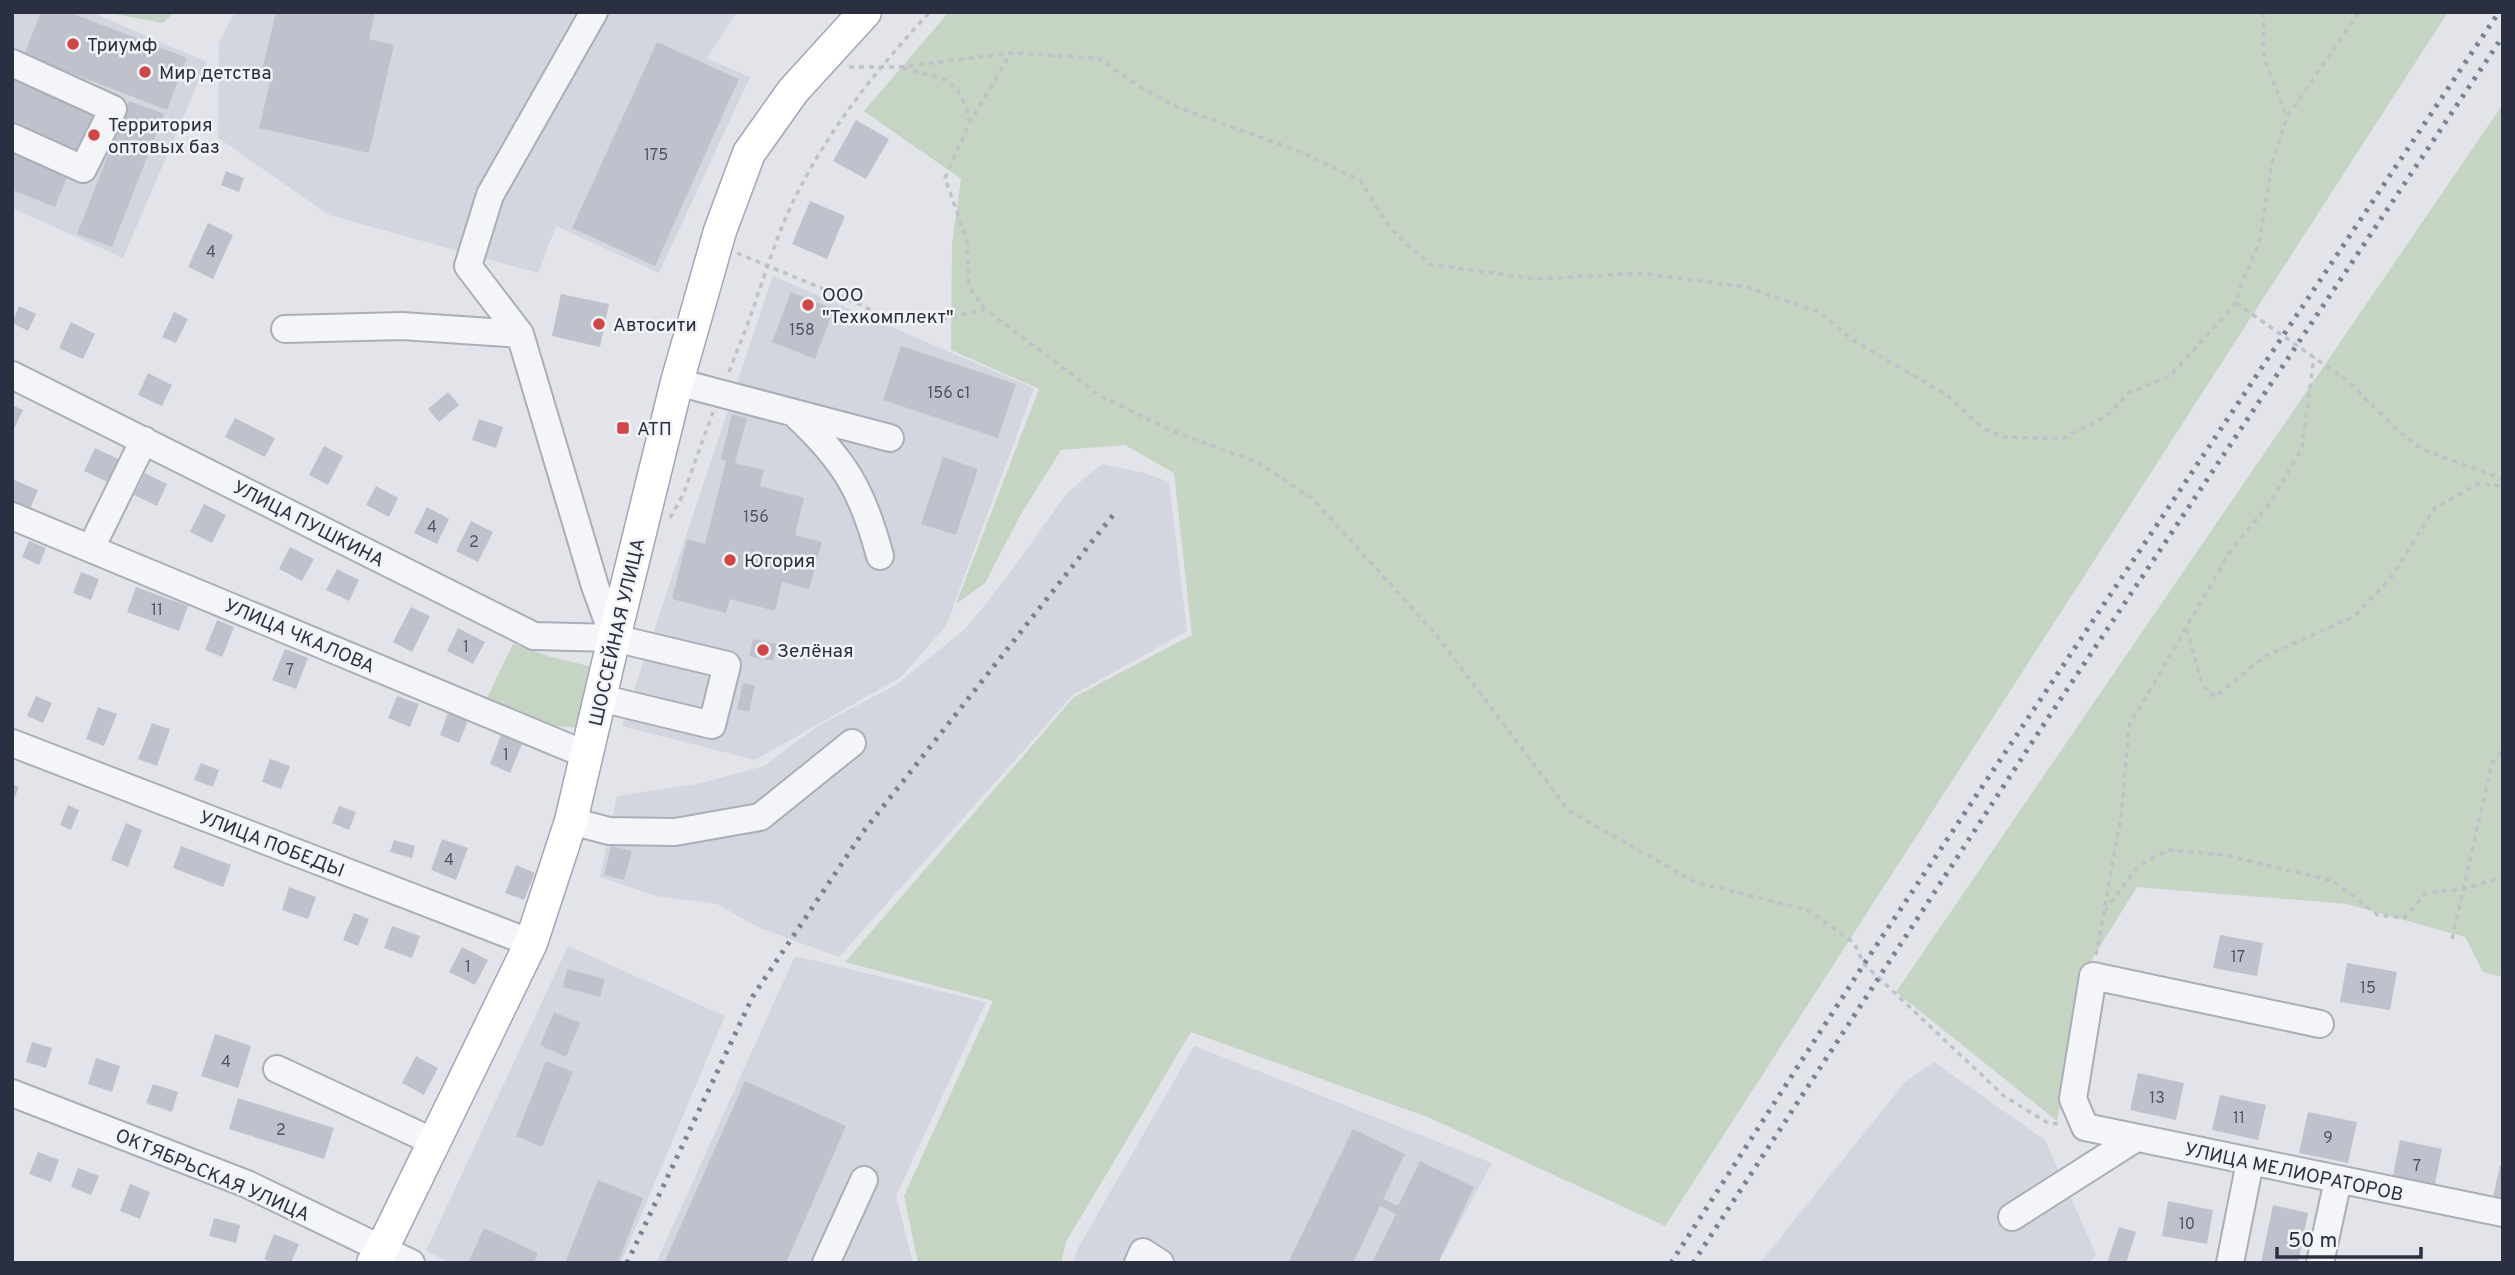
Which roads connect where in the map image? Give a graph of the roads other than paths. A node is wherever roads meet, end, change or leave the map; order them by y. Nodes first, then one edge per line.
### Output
1 (594, 12) edge
2 (865, 12) edge
3 (12, 63) edge
4 (12, 137) edge
5 (285, 329) dead end
6 (520, 334) junction
7 (12, 375) edge
8 (677, 382) junction
9 (796, 414) junction
10 (890, 438) dead end
11 (144, 440) junction
12 (12, 516) edge
13 (91, 548) junction
14 (880, 556) dead end
15 (614, 638) junction
16 (600, 698) junction
17 (12, 743) edge
18 (852, 743) dead end
19 (587, 755) junction
20 (571, 821) junction
21 (531, 943) junction
22 (2320, 1024) dead end
23 (276, 1069) dead end
24 (12, 1093) edge
25 (2136, 1138) junction
26 (434, 1142) junction
27 (2250, 1162) junction
28 (864, 1180) dead end
29 (2337, 1180) junction
30 (2503, 1213) edge
31 (2012, 1217) dead end
32 (378, 1256) edge
33 (411, 1263) edge
34 (826, 1263) edge
35 (1138, 1263) edge
36 (1160, 1263) edge
37 (2230, 1263) edge
38 (2320, 1263) edge

1 - 6 street
2 - 8 main road, ШОССЕЙНАЯ УЛИЦА
3 - 4 street
5 - 6 street
6 - 15 street
7 - 11 street, УЛИЦА ПУШКИНА
8 - 9 street
8 - 15 main road, ШОССЕЙНАЯ УЛИЦА
9 - 10 street
9 - 14 street
11 - 13 street
11 - 15 street, УЛИЦА ПУШКИНА
12 - 13 street, УЛИЦА ЧКАЛОВА
13 - 19 street, УЛИЦА ЧКАЛОВА
15 - 16 main road, ШОССЕЙНАЯ УЛИЦА
15 - 16 street, УЛИЦА ПУШКИНА
16 - 19 main road, ШОССЕЙНАЯ УЛИЦА
17 - 21 street, УЛИЦА ПОБЕДЫ
18 - 20 street
19 - 20 main road, ШОССЕЙНАЯ УЛИЦА
20 - 21 main road, ШОССЕЙНАЯ УЛИЦА
21 - 26 main road, ШОССЕЙНАЯ УЛИЦА
22 - 25 street, УЛИЦА МЕЛИОРАТОРОВ
23 - 26 street
24 - 32 street, ОКТЯБРЬСКАЯ УЛИЦА
25 - 27 street, УЛИЦА МЕЛИОРАТОРОВ
25 - 31 street
26 - 32 main road, ШОССЕЙНАЯ УЛИЦА
27 - 29 street, УЛИЦА МЕЛИОРАТОРОВ
27 - 37 street
28 - 34 street
29 - 30 street, УЛИЦА МЕЛИОРАТОРОВ
29 - 38 street
32 - 33 street, ОКТЯБРЬСКАЯ УЛИЦА
35 - 36 street

